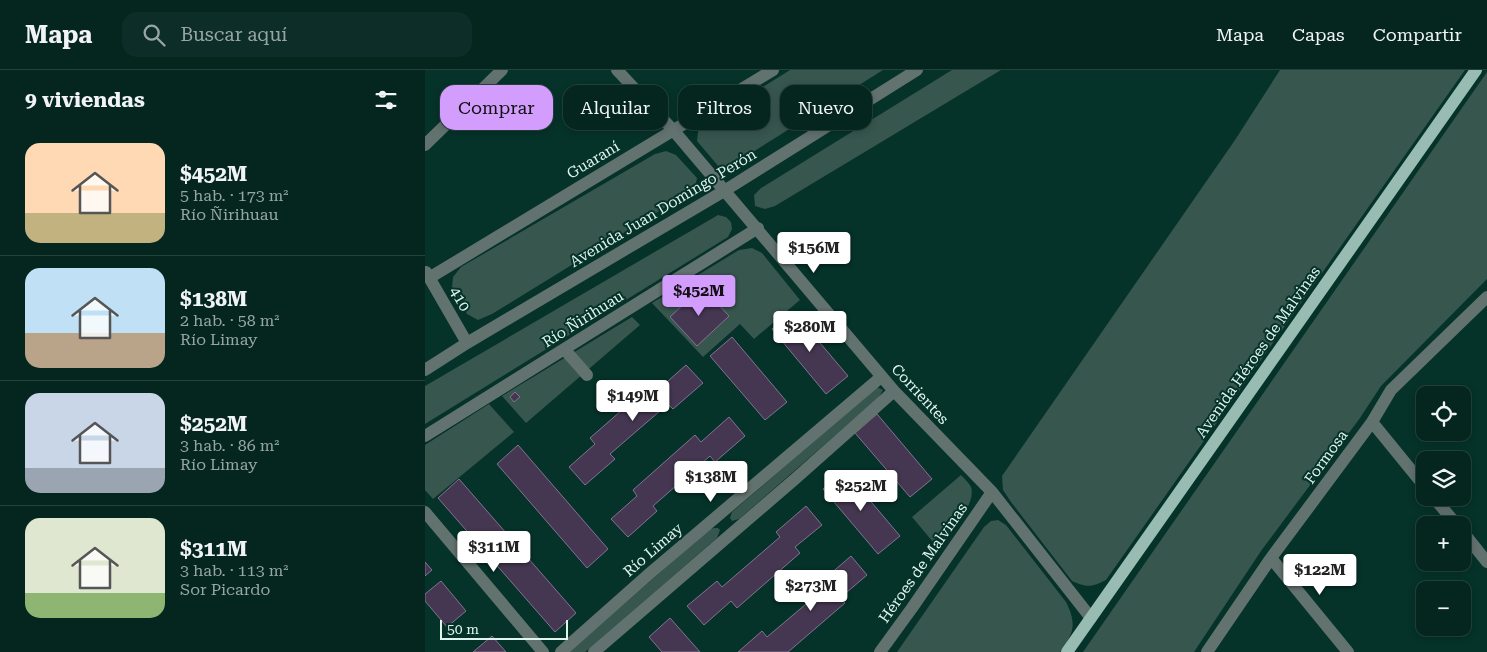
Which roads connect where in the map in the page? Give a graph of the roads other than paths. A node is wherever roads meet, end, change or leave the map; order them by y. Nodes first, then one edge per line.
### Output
1 (502, 70) edge
2 (617, 70) edge
3 (773, 70) edge
4 (917, 70) edge
5 (1476, 70) edge
6 (674, 131) junction
7 (425, 145) edge
8 (724, 191) junction
9 (758, 228) junction
10 (427, 274) edge
11 (1487, 297) edge
12 (467, 343) junction
13 (565, 350) junction
14 (425, 370) edge
15 (587, 375) dead end
16 (881, 377) junction
17 (893, 391) junction
18 (1372, 422) junction
19 (425, 436) edge
20 (1416, 476) edge
21 (991, 492) junction
22 (1441, 506) edge
23 (425, 512) edge
24 (717, 516) junction
25 (1449, 516) edge
26 (732, 533) junction
27 (1471, 542) edge
28 (1271, 558) junction
29 (1487, 562) edge
30 (1091, 618) junction
31 (543, 652) edge
32 (561, 652) edge
33 (594, 652) edge
34 (880, 652) edge
35 (1067, 652) edge
36 (1207, 652) edge
37 (1348, 652) edge

1 - 7 street
2 - 6 street, Corrientes
3 - 6 street, Guaraní
4 - 8 street, Avenida Juan Domingo Perón
5 - 30 main road, Avenida Héroes de Malvinas
6 - 8 street, Corrientes
6 - 10 street, Guaraní
8 - 9 street, Corrientes
8 - 12 street, Avenida Juan Domingo Perón
9 - 13 street, Río Ñirihuau
9 - 16 street, Corrientes
10 - 12 street, 410
11 - 18 street, Formosa
12 - 14 street, Avenida Juan Domingo Perón
13 - 15 street
13 - 19 street, Río Ñirihuau
16 - 17 street, Corrientes
16 - 24 street, Río Limay
17 - 21 street, Corrientes
17 - 26 street
18 - 20 street
18 - 28 street, Formosa
21 - 30 street, Corrientes
21 - 34 street, Héroes de Malvinas
22 - 25 street
23 - 31 street
24 - 26 street
24 - 32 street, Río Limay
26 - 33 street
27 - 29 street
28 - 36 street, Formosa
28 - 37 street
30 - 35 main road, Avenida Héroes de Malvinas

